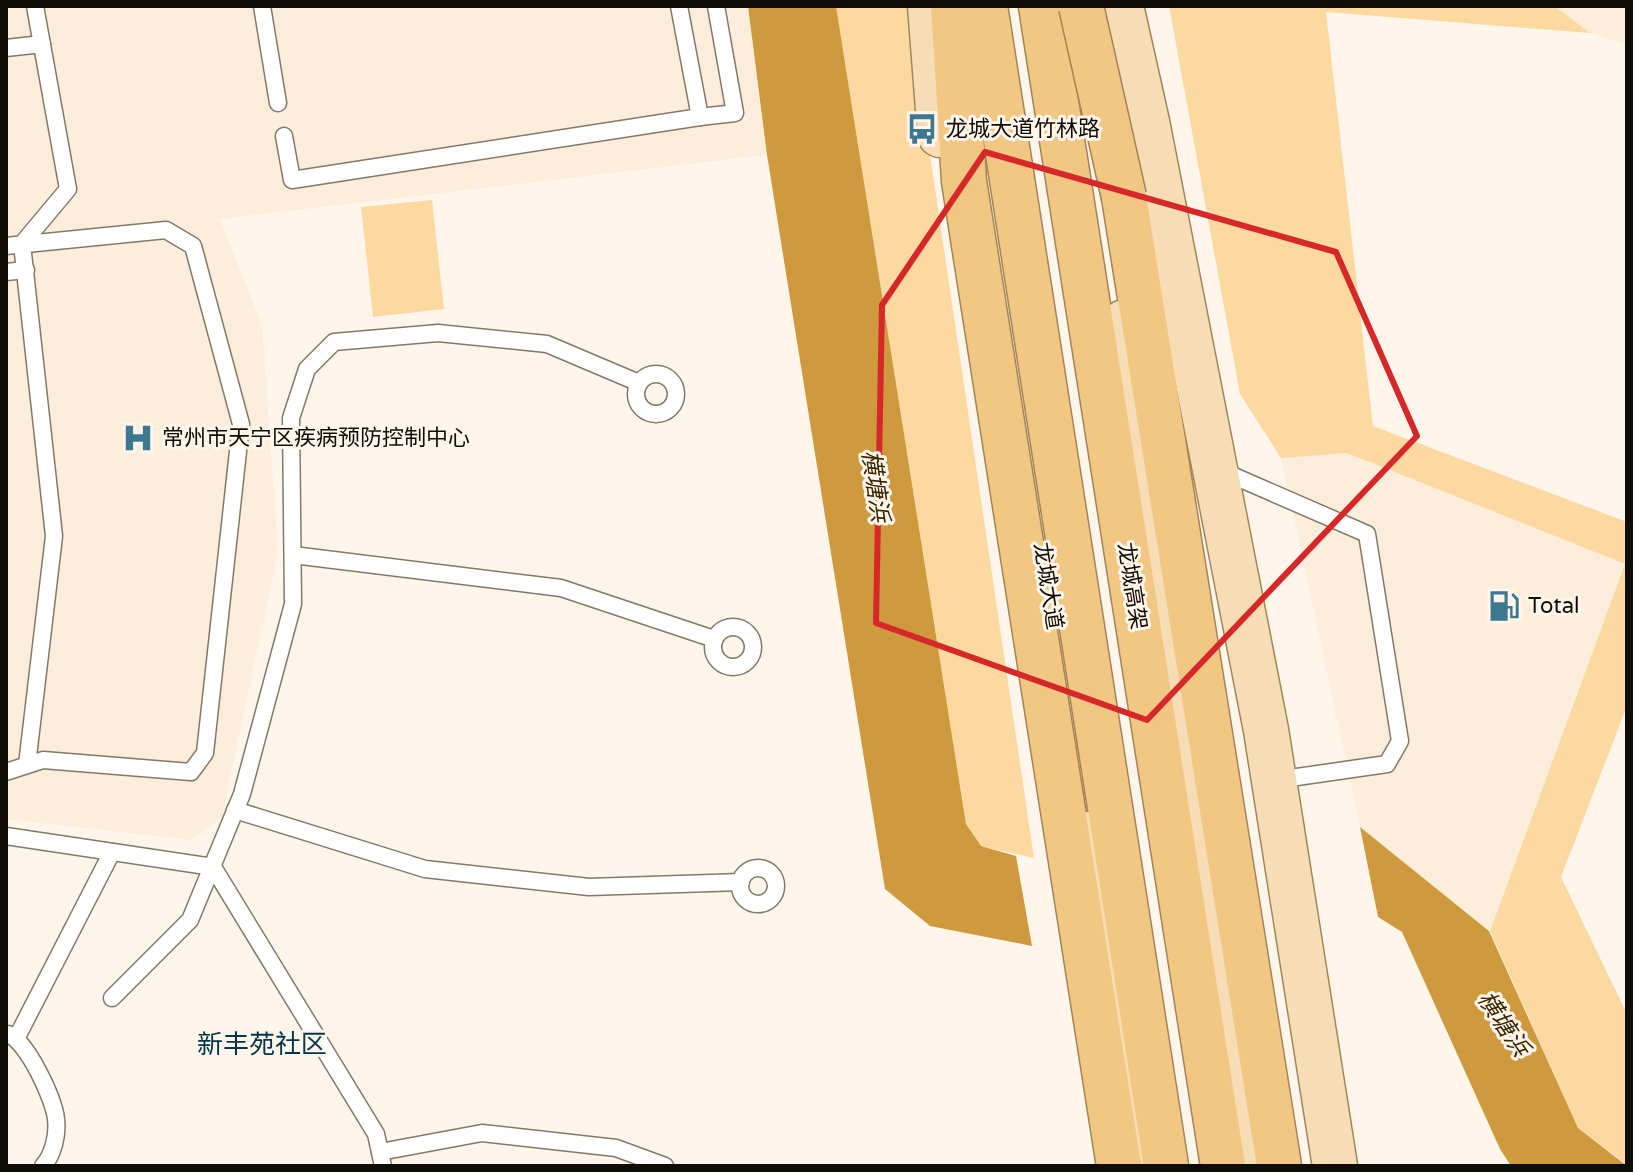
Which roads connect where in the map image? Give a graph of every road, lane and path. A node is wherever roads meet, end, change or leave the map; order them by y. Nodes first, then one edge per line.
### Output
1 (35, 6) edge
2 (262, 6) edge
3 (679, 6) edge
4 (716, 6) edge
5 (930, 6) edge
6 (955, 6) edge
7 (985, 6) edge
8 (1041, 6) edge
9 (1082, 6) edge
10 (1121, 6) edge
11 (42, 44) junction
12 (6, 48) edge
13 (278, 103) dead end
14 (700, 117) junction
15 (284, 136) dead end
16 (14, 245) edge
17 (26, 270) junction
18 (6, 272) edge
19 (639, 383) dead end
20 (1215, 468) junction
21 (293, 555) junction
22 (714, 639) dead end
23 (27, 765) junction
24 (6, 772) edge
25 (1274, 780) junction
26 (235, 810) junction
27 (6, 836) edge
28 (112, 852) junction
29 (213, 867) junction
30 (741, 882) dead end
31 (112, 998) dead end
32 (11, 1035) edge
33 (382, 1159) edge
34 (43, 1166) edge
35 (665, 1166) edge
36 (1097, 1166) edge
37 (1119, 1166) edge
38 (1141, 1166) edge
39 (1166, 1166) edge
40 (1223, 1166) edge
41 (1253, 1166) edge
42 (1279, 1166) edge
43 (1335, 1166) edge

1 - 11 lane
2 - 13 lane
3 - 14 lane
4 - 14 lane
5 - 36 main road
6 - 37 highway
6 - 38 main road, 龙城大道
7 - 39 highway
8 - 40 highway, 龙城高架
9 - 41 main road
9 - 42 highway, bridge
10 - 20 main road
11 - 12 lane
11 - 16 lane
14 - 15 lane
16 - 17 lane
16 - 23 lane
17 - 18 lane
17 - 23 lane
19 - 21 lane
20 - 25 main road
20 - 25 lane
21 - 22 lane
21 - 26 lane
23 - 24 lane
25 - 43 main road
26 - 29 lane
26 - 30 lane
27 - 28 lane
28 - 29 lane
28 - 32 lane
29 - 31 lane
29 - 33 lane
32 - 34 lane
33 - 35 lane

